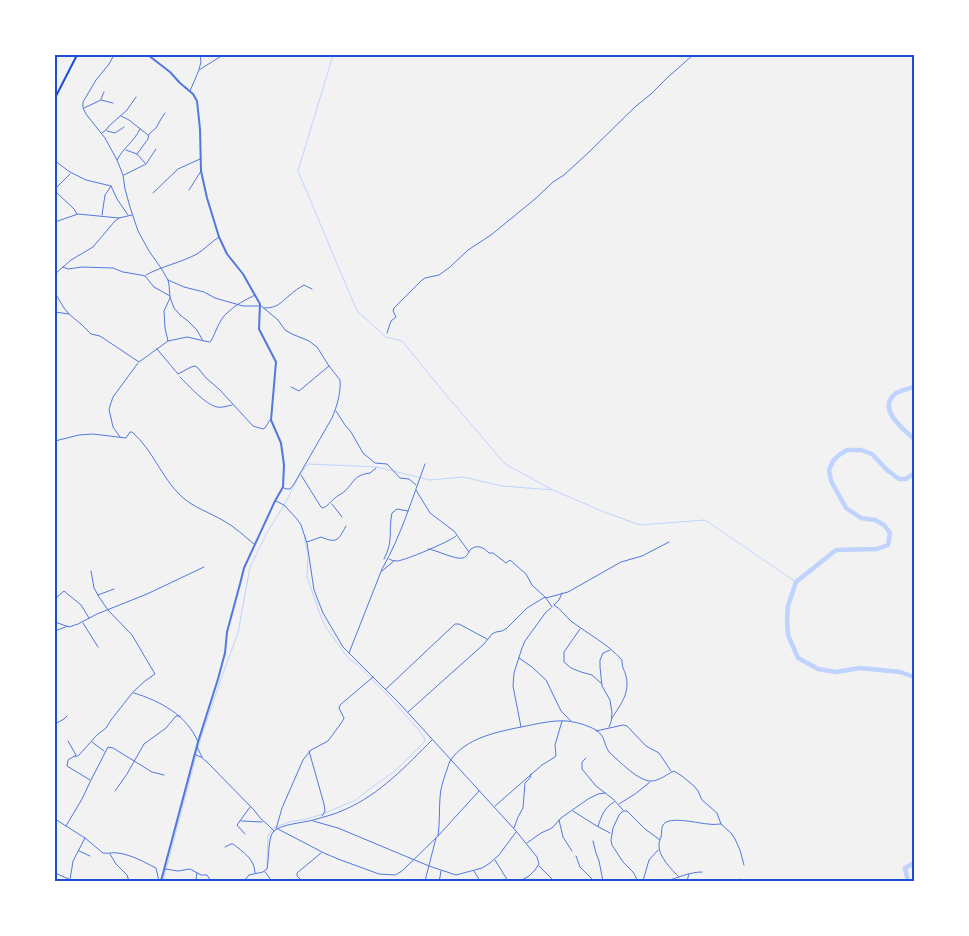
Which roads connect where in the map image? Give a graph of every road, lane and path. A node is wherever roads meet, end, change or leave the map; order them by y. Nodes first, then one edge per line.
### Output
1 (77, 55) edge
2 (114, 55) edge
3 (148, 55) edge
4 (200, 55) edge
5 (223, 55) edge
6 (693, 55) edge
7 (199, 70) junction
8 (104, 92) dead end
9 (190, 92) junction
10 (136, 97) dead end
11 (55, 98) edge
12 (101, 100) junction
13 (113, 103) dead end
14 (83, 108) junction
15 (165, 113) dead end
16 (121, 116) junction
17 (124, 127) dead end
18 (140, 129) junction
19 (106, 130) junction
20 (101, 133) junction
21 (149, 136) junction
22 (156, 148) dead end
23 (125, 149) junction
24 (137, 154) junction
25 (200, 158) junction
26 (117, 160) junction
27 (55, 161) edge
28 (146, 164) junction
29 (201, 171) junction
30 (71, 173) junction
31 (123, 175) junction
32 (111, 186) junction
33 (55, 190) edge
34 (189, 190) dead end
35 (153, 193) dead end
36 (78, 214) junction
37 (132, 215) junction
38 (102, 216) junction
39 (129, 216) junction
40 (119, 218) junction
41 (55, 222) edge
42 (220, 237) junction
43 (63, 267) junction
44 (161, 268) junction
45 (55, 274) edge
46 (144, 276) junction
47 (168, 280) junction
48 (312, 289) dead end
49 (55, 293) edge
50 (255, 294) junction
51 (170, 297) junction
52 (239, 304) junction
53 (260, 305) junction
54 (264, 308) junction
55 (55, 312) edge
56 (69, 314) junction
57 (387, 333) dead end
58 (203, 341) junction
59 (168, 342) junction
60 (158, 350) junction
61 (138, 362) junction
62 (329, 366) junction
63 (180, 377) dead end
64 (291, 387) dead end
65 (233, 405) junction
66 (336, 410) junction
67 (270, 420) junction
68 (121, 438) junction
69 (55, 441) edge
70 (425, 464) dead end
71 (376, 468) dead end
72 (300, 474) junction
73 (417, 486) junction
74 (283, 487) junction
75 (416, 489) junction
76 (275, 501) junction
77 (332, 503) junction
78 (408, 511) junction
79 (342, 517) dead end
80 (346, 526) dead end
81 (456, 535) junction
82 (670, 542) dead end
83 (307, 543) junction
84 (254, 545) junction
85 (428, 549) junction
86 (468, 552) junction
87 (384, 558) dead end
88 (388, 559) junction
89 (394, 561) junction
90 (204, 567) dead end
91 (91, 571) dead end
92 (381, 572) junction
93 (114, 590) dead end
94 (562, 593) junction
95 (98, 595) junction
96 (545, 597) junction
97 (56, 598) edge
98 (553, 606) junction
99 (108, 610) junction
100 (89, 619) junction
101 (55, 622) edge
102 (83, 623) junction
103 (68, 626) junction
104 (581, 628) junction
105 (55, 631) edge
106 (487, 639) junction
107 (604, 644) junction
108 (98, 647) dead end
109 (612, 650) junction
110 (604, 652) junction
111 (348, 654) junction
112 (519, 657) junction
113 (373, 677) junction
114 (602, 685) junction
115 (386, 689) junction
116 (133, 692) junction
117 (408, 712) junction
118 (67, 716) dead end
119 (180, 716) junction
120 (612, 718) junction
121 (562, 721) junction
122 (571, 722) junction
123 (55, 724) edge
124 (521, 727) junction
125 (608, 728) junction
126 (596, 731) junction
127 (432, 740) junction
128 (68, 741) dead end
129 (91, 741) junction
130 (198, 742) junction
131 (197, 747) junction
132 (310, 751) junction
133 (105, 752) junction
134 (195, 755) junction
135 (75, 756) junction
136 (586, 758) dead end
137 (203, 759) junction
138 (451, 760) junction
139 (134, 761) junction
140 (672, 771) junction
141 (532, 774) junction
142 (164, 775) dead end
143 (91, 780) junction
144 (651, 781) junction
145 (115, 791) dead end
146 (480, 791) junction
147 (605, 793) junction
148 (615, 801) junction
149 (618, 804) junction
150 (250, 806) junction
151 (494, 806) junction
152 (325, 809) junction
153 (573, 810) junction
154 (623, 811) junction
155 (329, 815) junction
156 (322, 817) junction
157 (55, 819) edge
158 (312, 820) junction
159 (559, 820) junction
160 (240, 821) junction
161 (263, 821) junction
162 (721, 824) junction
163 (66, 826) junction
164 (598, 827) junction
165 (514, 829) junction
166 (276, 830) junction
167 (516, 831) junction
168 (611, 833) junction
169 (245, 834) dead end
170 (437, 836) junction
171 (85, 838) junction
172 (660, 840) junction
173 (593, 841) dead end
174 (526, 843) junction
175 (225, 847) dead end
176 (659, 849) junction
177 (78, 851) junction
178 (572, 851) dead end
179 (322, 852) junction
180 (110, 853) junction
181 (90, 856) dead end
182 (576, 856) dead end
183 (414, 859) junction
184 (494, 860) junction
185 (744, 865) dead end
186 (429, 866) junction
187 (538, 866) junction
188 (165, 869) junction
189 (441, 870) junction
190 (473, 870) junction
191 (265, 871) junction
192 (702, 872) dead end
193 (55, 873) edge
194 (197, 873) junction
195 (255, 873) junction
196 (689, 874) junction
197 (679, 878) junction
198 (739, 879) dead end
199 (681, 880) dead end
200 (72, 881) edge
201 (129, 881) edge
202 (160, 881) edge
203 (198, 881) edge
204 (211, 881) edge
205 (244, 881) edge
206 (272, 881) edge
207 (302, 881) edge
208 (425, 881) edge
209 (438, 881) edge
210 (480, 881) edge
211 (508, 881) edge
212 (520, 881) edge
213 (554, 881) edge
214 (594, 881) edge
215 (603, 881) edge
216 (638, 881) edge
217 (642, 881) edge
218 (666, 881) edge
219 (687, 881) edge
220 (737, 881) edge

1 - 11 main road
2 - 14 street
3 - 9 street
4 - 7 street
5 - 7 street
6 - 57 street
7 - 9 street
8 - 12 street
9 - 25 street
10 - 16 street
12 - 13 street
12 - 14 street
14 - 20 street
15 - 21 street
16 - 18 street
16 - 19 street
17 - 19 street
18 - 21 street
18 - 23 street
19 - 20 street
20 - 26 street
21 - 24 street
22 - 28 street
23 - 24 street
23 - 26 street
24 - 28 street
25 - 29 street
25 - 35 street
26 - 31 street
27 - 30 street
28 - 31 street
29 - 34 street
29 - 42 street
30 - 32 street
30 - 33 street
31 - 37 street
32 - 38 street
32 - 39 street
33 - 36 street
36 - 38 street
36 - 41 street
37 - 39 street
37 - 44 street
38 - 40 street
39 - 40 street
40 - 43 street
42 - 44 street
42 - 50 street
43 - 45 street
43 - 46 street
44 - 46 street
44 - 47 street
46 - 51 street
47 - 51 street
47 - 52 street
48 - 54 street
49 - 56 street
50 - 52 street
50 - 53 street
51 - 58 street
51 - 59 street
52 - 53 street
52 - 58 street
53 - 54 street
53 - 67 street
54 - 62 street
55 - 56 street
56 - 61 street
58 - 59 street
59 - 60 street
60 - 61 street
60 - 65 street
61 - 68 street
62 - 64 street
62 - 66 street
63 - 65 street
65 - 67 street
66 - 72 street
66 - 73 street
67 - 74 street
68 - 69 street
68 - 84 street
70 - 73 street
71 - 77 street
72 - 74 street
72 - 77 street
73 - 75 street
74 - 76 street
75 - 78 street
75 - 81 street
76 - 83 street
76 - 84 street
77 - 79 street
78 - 87 street
78 - 88 street
80 - 83 street
81 - 85 street
81 - 86 street
82 - 94 street
83 - 111 street
84 - 130 street
85 - 86 street
85 - 89 street
86 - 96 street
88 - 89 street
88 - 92 street
89 - 92 street
90 - 99 street
91 - 95 street
92 - 111 street
93 - 95 street
94 - 96 street
94 - 98 street
95 - 99 street
96 - 98 street
96 - 106 street
97 - 100 street
98 - 104 street
98 - 112 street
99 - 100 street
99 - 116 street
100 - 102 street
101 - 103 street
102 - 103 street
102 - 108 street
103 - 105 street
104 - 107 street
104 - 114 street
106 - 115 street
106 - 117 street
107 - 109 street
107 - 110 street
109 - 110 street
109 - 120 street
110 - 114 street
111 - 113 street
112 - 122 street
112 - 124 street
113 - 115 street
113 - 132 street
114 - 120 street
115 - 117 street
116 - 119 street
116 - 129 street
117 - 127 street
118 - 123 street
119 - 130 street
119 - 139 street
120 - 125 street
121 - 122 street
121 - 124 street
121 - 141 street
122 - 126 street
124 - 138 street
125 - 126 street
125 - 140 street
126 - 144 street
127 - 138 street
127 - 155 street
128 - 135 street
129 - 133 street
129 - 135 street
130 - 131 street
131 - 134 street
131 - 137 street
132 - 152 street
132 - 166 street
133 - 139 street
133 - 143 street
134 - 137 street
134 - 188 street
135 - 143 street
136 - 147 street
137 - 150 street
138 - 146 street
138 - 170 street
139 - 142 street
139 - 145 street
140 - 144 street
140 - 162 street
141 - 151 street
141 - 165 street
143 - 163 street
144 - 149 street
146 - 151 street
146 - 170 street
147 - 148 street
147 - 153 street
148 - 149 street
148 - 164 street
149 - 154 street
150 - 160 street
150 - 161 street
151 - 165 street
152 - 155 street
152 - 156 street
153 - 159 street
153 - 164 street
154 - 168 street
154 - 172 street
155 - 156 street
156 - 158 street
157 - 163 street
158 - 166 street
158 - 183 street
159 - 174 street
159 - 178 street
160 - 161 street
160 - 169 street
161 - 166 street
162 - 172 street
162 - 185 street
163 - 171 street
164 - 168 street
165 - 167 street
166 - 179 street
166 - 191 street
167 - 174 street
167 - 184 street
168 - 216 street
170 - 183 street
170 - 186 street
171 - 177 street
171 - 180 street
172 - 176 street
173 - 215 street
174 - 187 street
175 - 195 street
176 - 197 street
176 - 217 street
177 - 181 street
177 - 200 street
179 - 183 street
179 - 207 street
180 - 201 street
180 - 202 street
182 - 214 street
183 - 186 street
184 - 190 street
184 - 211 street
186 - 189 street
186 - 208 street
187 - 212 street
187 - 213 street
188 - 194 street
188 - 202 street
189 - 190 street
189 - 209 street
190 - 210 street
191 - 195 street
191 - 206 street
192 - 196 street
193 - 200 street
194 - 203 street
194 - 204 street
195 - 205 street
196 - 197 street
196 - 219 street
197 - 199 street
197 - 218 street
198 - 220 street

